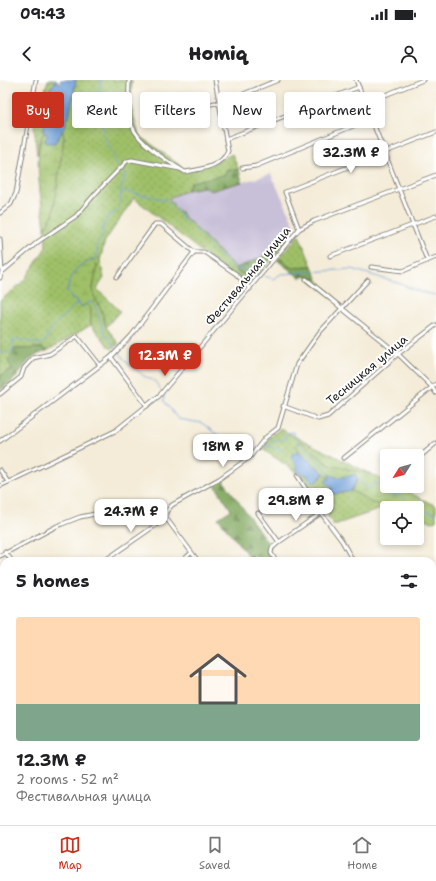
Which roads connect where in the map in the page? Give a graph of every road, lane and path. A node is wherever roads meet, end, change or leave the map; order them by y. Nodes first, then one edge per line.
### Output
1 (36, 80) edge
2 (129, 80) edge
3 (215, 80) edge
4 (278, 80) edge
5 (356, 80) edge
6 (423, 80) edge
7 (359, 87) junction
8 (249, 92) edge
9 (361, 92) edge
10 (218, 94) edge
11 (385, 95) edge
12 (224, 128) edge
13 (348, 128) edge
14 (374, 128) edge
15 (436, 132) edge
16 (226, 139) junction
17 (385, 152) junction
18 (242, 168) dead end
19 (180, 169) junction
20 (436, 175) edge
21 (400, 190) junction
22 (0, 213) edge
23 (436, 216) edge
24 (414, 225) junction
25 (299, 229) junction
26 (0, 239) edge
27 (194, 252) junction
28 (330, 256) dead end
29 (436, 257) edge
30 (427, 260) junction
31 (371, 267) dead end
32 (1, 272) edge
33 (117, 276) dead end
34 (0, 278) edge
35 (306, 279) dead end
36 (368, 280) dead end
37 (250, 289) junction
38 (342, 308) junction
39 (436, 325) edge
40 (398, 354) junction
41 (111, 357) junction
42 (99, 364) junction
43 (436, 384) edge
44 (432, 386) junction
45 (436, 393) edge
46 (0, 394) edge
47 (147, 406) junction
48 (283, 406) junction
49 (0, 441) edge
50 (436, 443) edge
51 (424, 453) edge
52 (344, 458) dead end
53 (0, 470) edge
54 (297, 475) dead end
55 (8, 482) junction
56 (0, 486) edge
57 (258, 513) dead end
58 (321, 513) junction
59 (166, 518) junction
60 (279, 542) junction
61 (5, 552) junction
62 (191, 553) junction
63 (0, 556) edge
64 (9, 557) edge
65 (110, 557) edge
66 (186, 557) edge
67 (194, 557) edge
68 (274, 557) edge
69 (350, 557) edge

1 - 22 street
2 - 19 street
3 - 10 street
4 - 8 street
5 - 7 street
6 - 11 street
7 - 9 street
7 - 16 street
12 - 16 street
13 - 18 street
14 - 17 street
15 - 17 street
16 - 19 street
17 - 21 street
17 - 25 street
19 - 32 street
20 - 21 street
21 - 24 street
21 - 25 street
23 - 24 street
24 - 28 street
24 - 30 street
25 - 37 street, Фестивальная улица
26 - 32 street
27 - 33 street
27 - 37 street
27 - 41 street
29 - 30 street
30 - 31 street
32 - 34 street
35 - 38 street
36 - 38 street
37 - 47 street, Фестивальная улица
38 - 40 street
38 - 48 street
39 - 40 street, Тесницкая улица
40 - 44 street
40 - 48 street, Тесницкая улица
41 - 42 street
41 - 47 street
42 - 46 street
42 - 49 street
43 - 44 street
44 - 45 street
44 - 52 street
47 - 55 street, Фестивальная улица
48 - 59 street
50 - 51 street
53 - 55 street
54 - 58 street
55 - 56 street, Фестивальная улица
57 - 60 street
58 - 60 street
58 - 69 street
59 - 61 street
59 - 62 street
59 - 65 street
60 - 68 street
61 - 63 street
61 - 64 street
62 - 66 street
62 - 67 street

